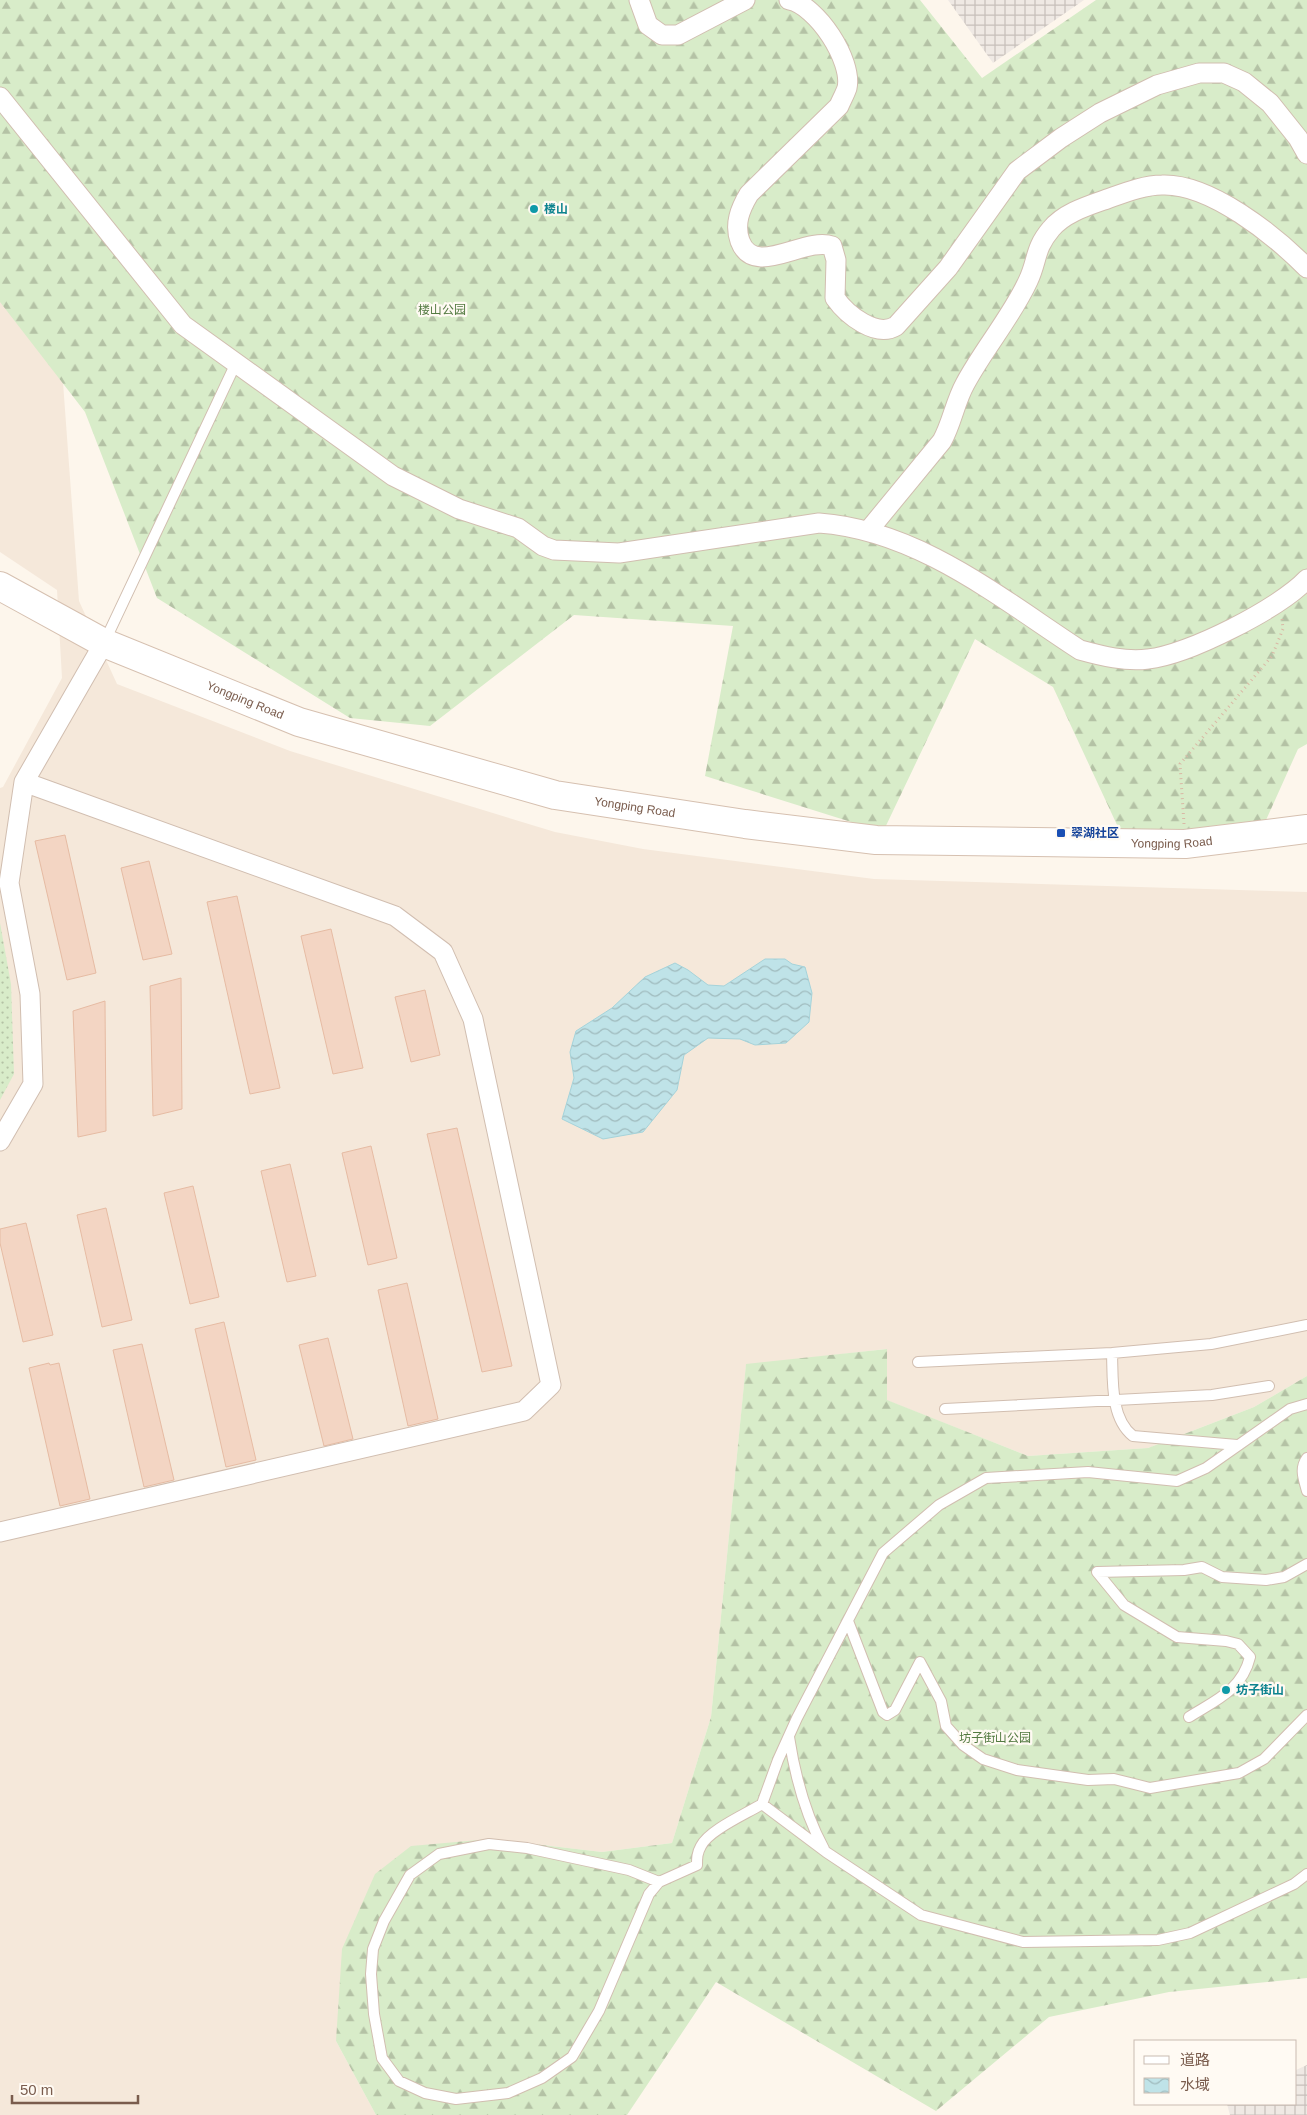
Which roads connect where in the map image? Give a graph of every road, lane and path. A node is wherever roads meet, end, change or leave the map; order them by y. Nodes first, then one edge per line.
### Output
1 (638, 0) edge
2 (745, 0) edge
3 (789, 0) edge
4 (0, 97) edge
5 (1307, 154) edge
6 (1307, 268) edge
7 (236, 363) junction
8 (868, 531) junction
9 (1307, 579) edge
10 (0, 586) edge
11 (1279, 601) junction
12 (0, 602) edge
13 (100, 651) junction
14 (24, 782) junction
15 (1307, 830) edge
16 (1185, 844) junction
17 (1307, 844) edge
18 (0, 1141) edge
19 (1307, 1325) edge
20 (1112, 1353) junction
21 (918, 1362) dead end
22 (1269, 1386) dead end
23 (1114, 1400) junction
24 (1307, 1404) edge
25 (945, 1409) dead end
26 (1237, 1445) junction
27 (1307, 1458) edge
28 (1307, 1490) edge
29 (0, 1532) edge
30 (1307, 1564) edge
31 (848, 1621) junction
32 (1307, 1715) edge
33 (1189, 1717) dead end
34 (788, 1736) junction
35 (762, 1804) junction
36 (826, 1852) junction
37 (1307, 1874) edge
38 (659, 1882) junction

1 - 2 street
3 - 5 street
4 - 7 street
6 - 8 street
7 - 8 street
7 - 13 lane
8 - 11 street
9 - 11 street
10 - 13 main road, Yongping Road
11 - 16 path
12 - 13 main road, Yongping Road
13 - 14 street
13 - 16 main road, Yongping Road
13 - 17 main road, Yongping Road
14 - 18 street
14 - 29 street
15 - 16 main road, Yongping Road
19 - 20 lane
20 - 21 lane
20 - 23 lane
22 - 23 lane
23 - 25 lane
23 - 26 lane
24 - 26 lane
26 - 31 lane
27 - 28 lane
30 - 33 lane
31 - 32 lane
31 - 34 lane
34 - 35 lane
34 - 36 lane
35 - 36 lane
35 - 38 lane
36 - 37 lane
38 - 38 lane

